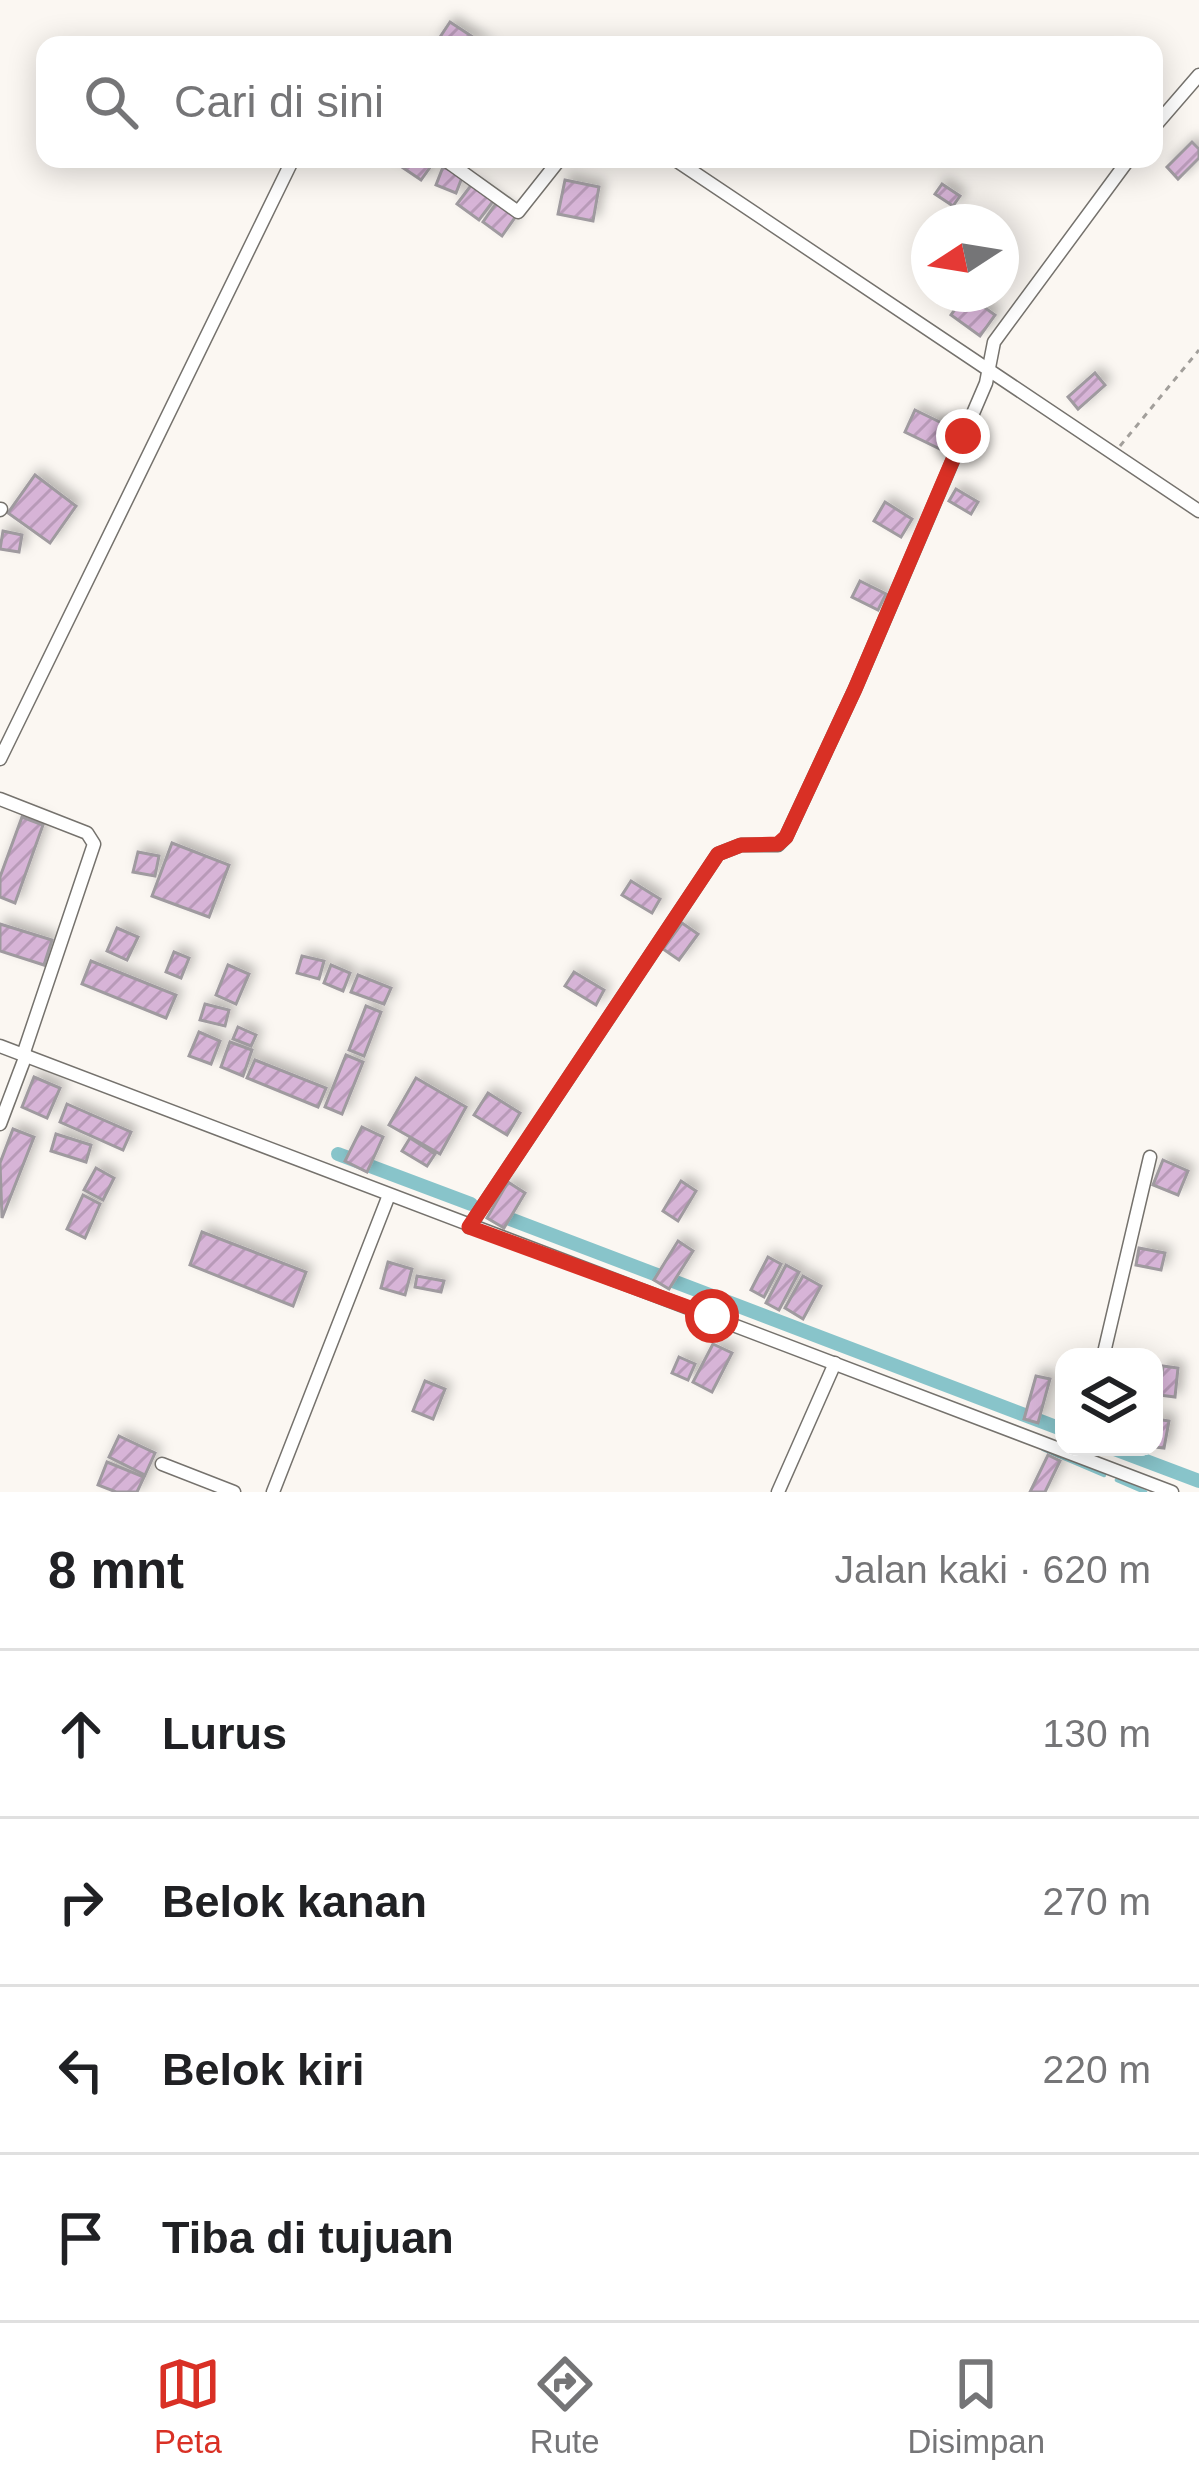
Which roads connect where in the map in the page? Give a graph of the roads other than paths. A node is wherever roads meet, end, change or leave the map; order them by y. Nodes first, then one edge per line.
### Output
1 (1199, 75) edge
2 (1163, 117) edge
3 (289, 168) edge
4 (457, 168) edge
5 (553, 168) edge
6 (688, 168) edge
7 (1123, 168) edge
8 (991, 369) junction
9 (1199, 511) edge
10 (0, 759) edge
11 (0, 799) edge
12 (0, 1046) edge
13 (25, 1055) junction
14 (0, 1124) edge
15 (1150, 1157) dead end
16 (388, 1196) junction
17 (469, 1227) junction
18 (1105, 1348) edge
19 (835, 1363) junction
20 (1055, 1443) edge
21 (1090, 1456) edge
22 (162, 1464) dead end
23 (234, 1492) edge
24 (273, 1492) edge
25 (778, 1492) edge
26 (1172, 1492) edge

1 - 2 street
3 - 10 street
4 - 5 street
6 - 8 street
7 - 8 street
8 - 9 street
8 - 17 street
11 - 13 street
12 - 13 street
13 - 14 street
13 - 16 street
15 - 18 street
16 - 17 street
16 - 24 street
17 - 19 street
19 - 20 street
19 - 25 street
21 - 26 street
22 - 23 street

